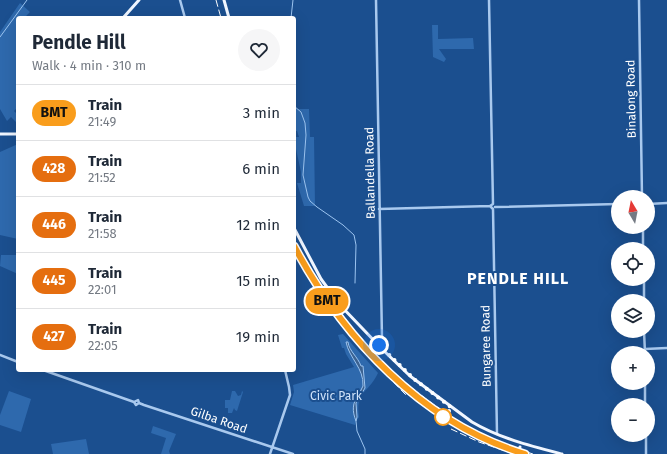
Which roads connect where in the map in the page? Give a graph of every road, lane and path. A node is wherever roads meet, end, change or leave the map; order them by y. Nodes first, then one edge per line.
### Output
1 (139, 0) edge
2 (180, 0) edge
3 (224, 0) edge
4 (376, 0) edge
5 (489, 0) edge
6 (639, 0) edge
7 (125, 16) edge
8 (185, 16) edge
9 (228, 16) edge
10 (0, 134) edge
11 (16, 134) edge
12 (642, 190) edge
13 (667, 203) edge
14 (611, 204) edge
15 (655, 204) edge
16 (493, 206) junction
17 (379, 209) junction
18 (296, 232) edge
19 (379, 345) junction
20 (655, 348) edge
21 (667, 348) edge
22 (0, 355) edge
23 (16, 361) edge
24 (49, 372) edge
25 (286, 372) edge
26 (497, 434) junction
27 (646, 442) edge
28 (522, 443) junction
29 (272, 448) junction
30 (270, 454) edge
31 (293, 454) edge
32 (518, 454) edge
33 (562, 454) edge
34 (646, 454) edge

1 - 7 main road
2 - 8 street
3 - 9 main road
4 - 17 street, Ballandella Road
5 - 16 street, Bungaree Road
6 - 12 street, Binalong Road
10 - 11 main road
13 - 15 street
14 - 16 street
16 - 17 street
16 - 26 street, Bungaree Road
17 - 19 street, Ballandella Road
18 - 19 main road
19 - 26 main road
20 - 21 street
22 - 23 street
24 - 29 street, Gilba Road
25 - 29 street
26 - 28 main road
27 - 34 street
28 - 32 main road, bridge
28 - 33 main road
29 - 30 street
29 - 31 street, Gilba Road

